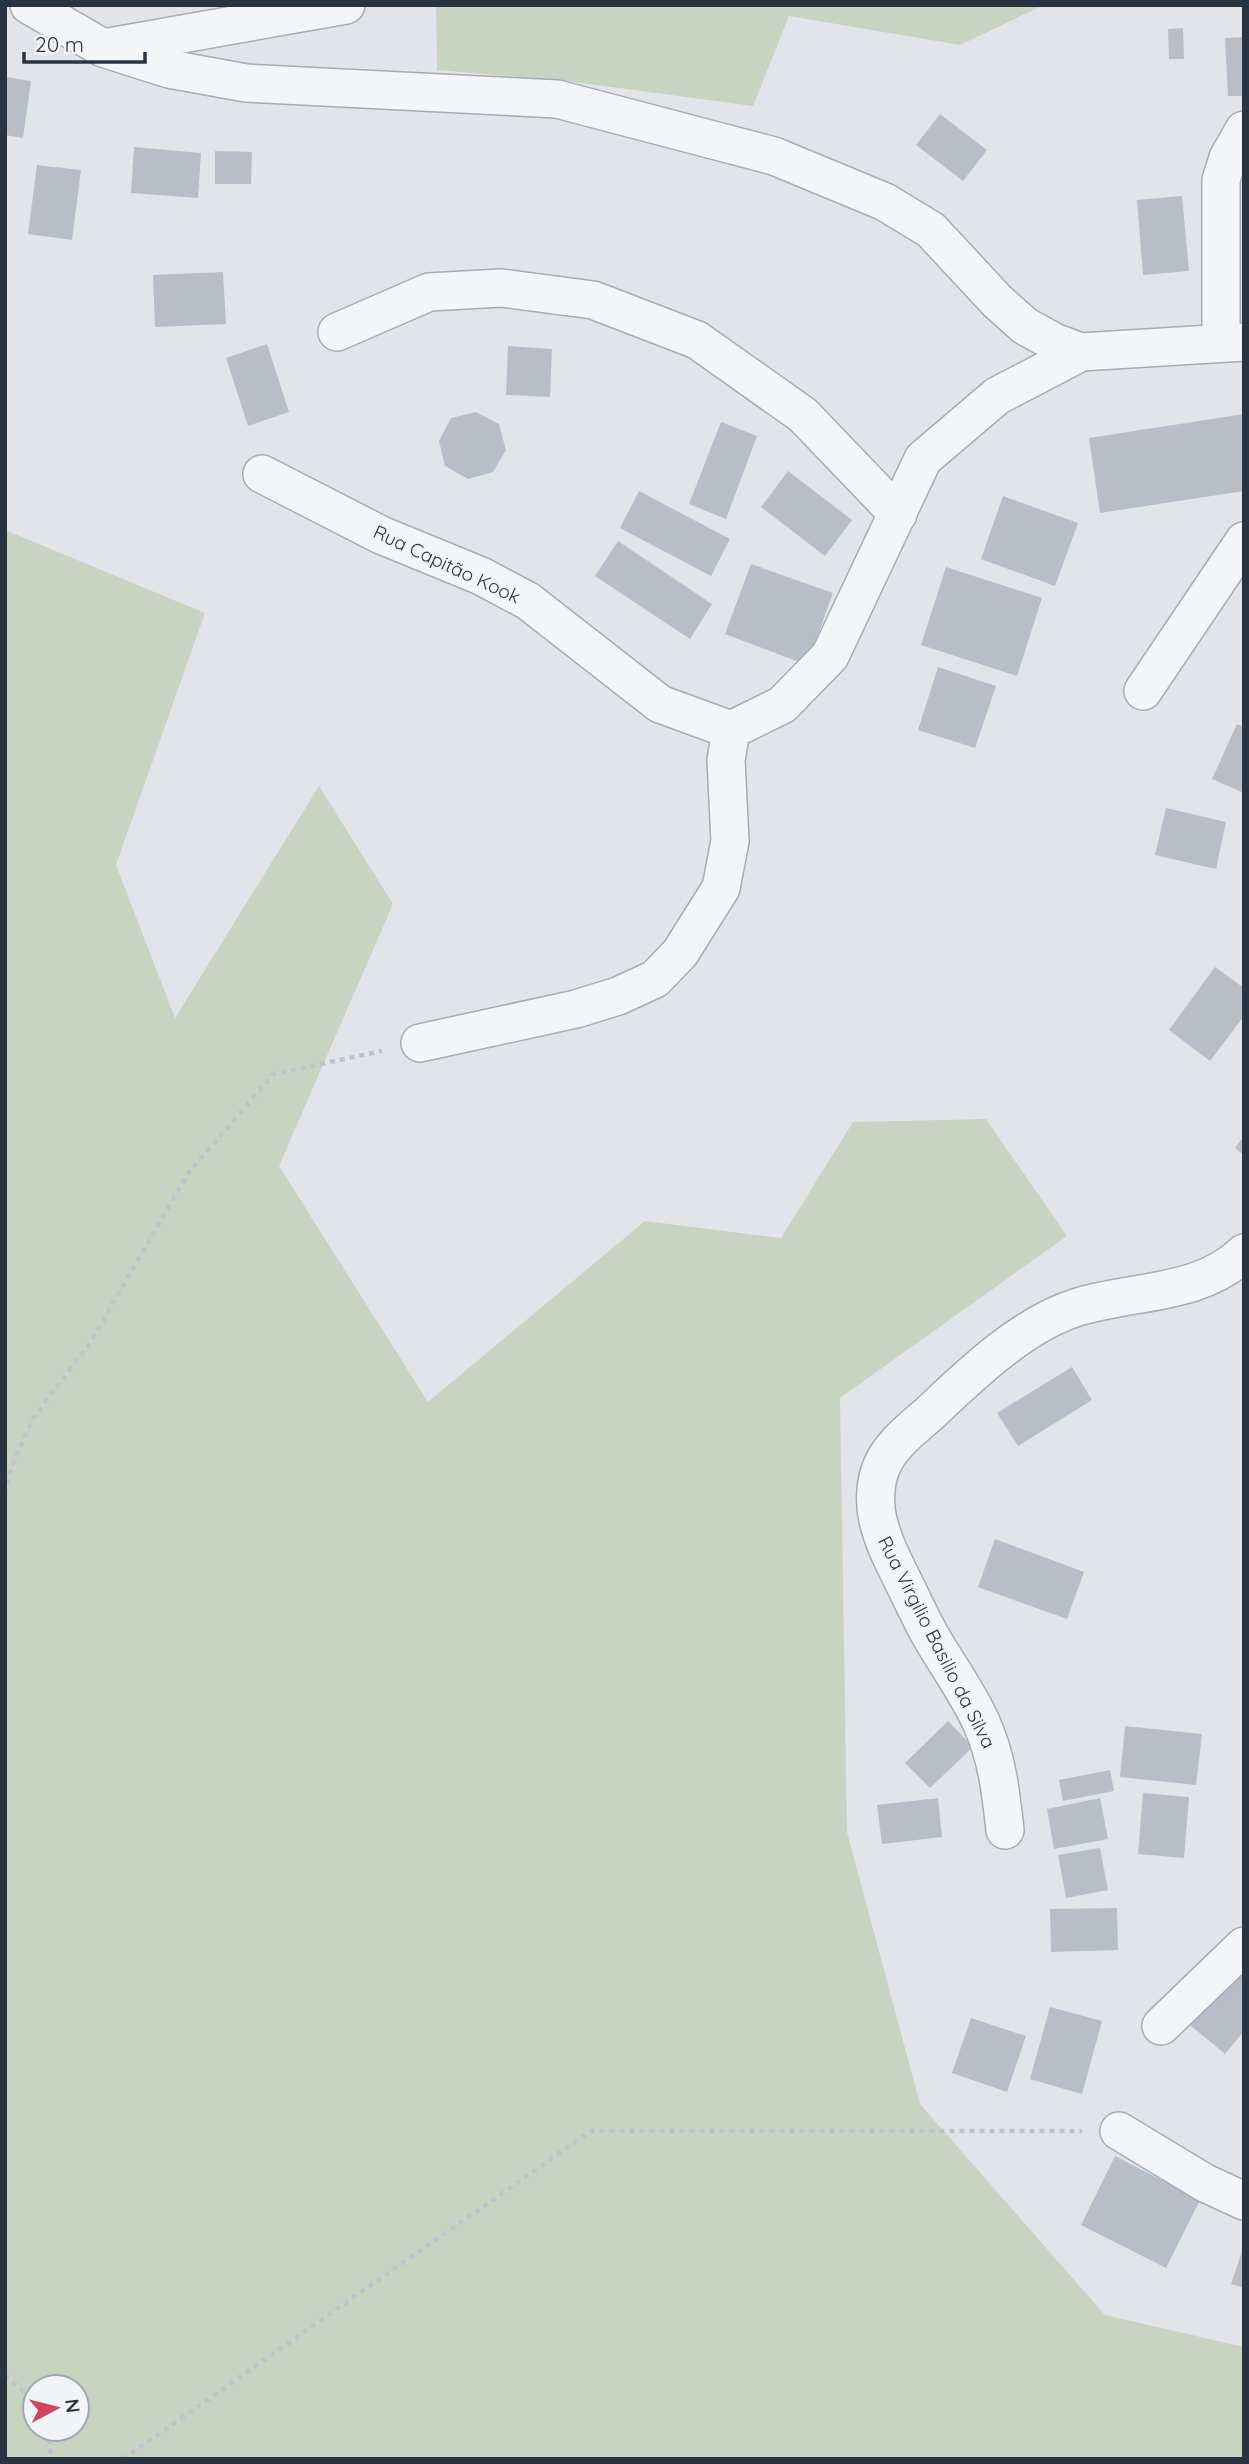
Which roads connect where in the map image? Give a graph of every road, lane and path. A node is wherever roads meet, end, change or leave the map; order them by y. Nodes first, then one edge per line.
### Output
1 (29, 5) edge
2 (346, 5) edge
3 (103, 48) junction
4 (1244, 130) edge
5 (337, 332) dead end
6 (1232, 342) edge
7 (1081, 352) junction
8 (262, 474) dead end
9 (898, 514) junction
10 (1244, 541) edge
11 (1143, 691) dead end
12 (731, 730) junction
13 (420, 1042) joint
14 (1244, 1253) edge
15 (5, 1494) edge
16 (1005, 1830) dead end
17 (1244, 1946) edge
18 (1161, 2026) dead end
19 (1119, 2131) joint
20 (1244, 2201) edge
21 (5, 2375) edge
22 (21, 2389) edge
23 (123, 2459) edge

1 - 3 street
2 - 3 street
3 - 7 street
4 - 6 street
5 - 9 street
6 - 7 street
7 - 9 street
8 - 12 street, Rua Capitão Kook
9 - 12 street
10 - 11 street
12 - 13 street
13 - 15 path
14 - 16 street, Rua Virgilio Basilio da Silva
17 - 18 street
19 - 20 street
19 - 23 path
21 - 22 path

